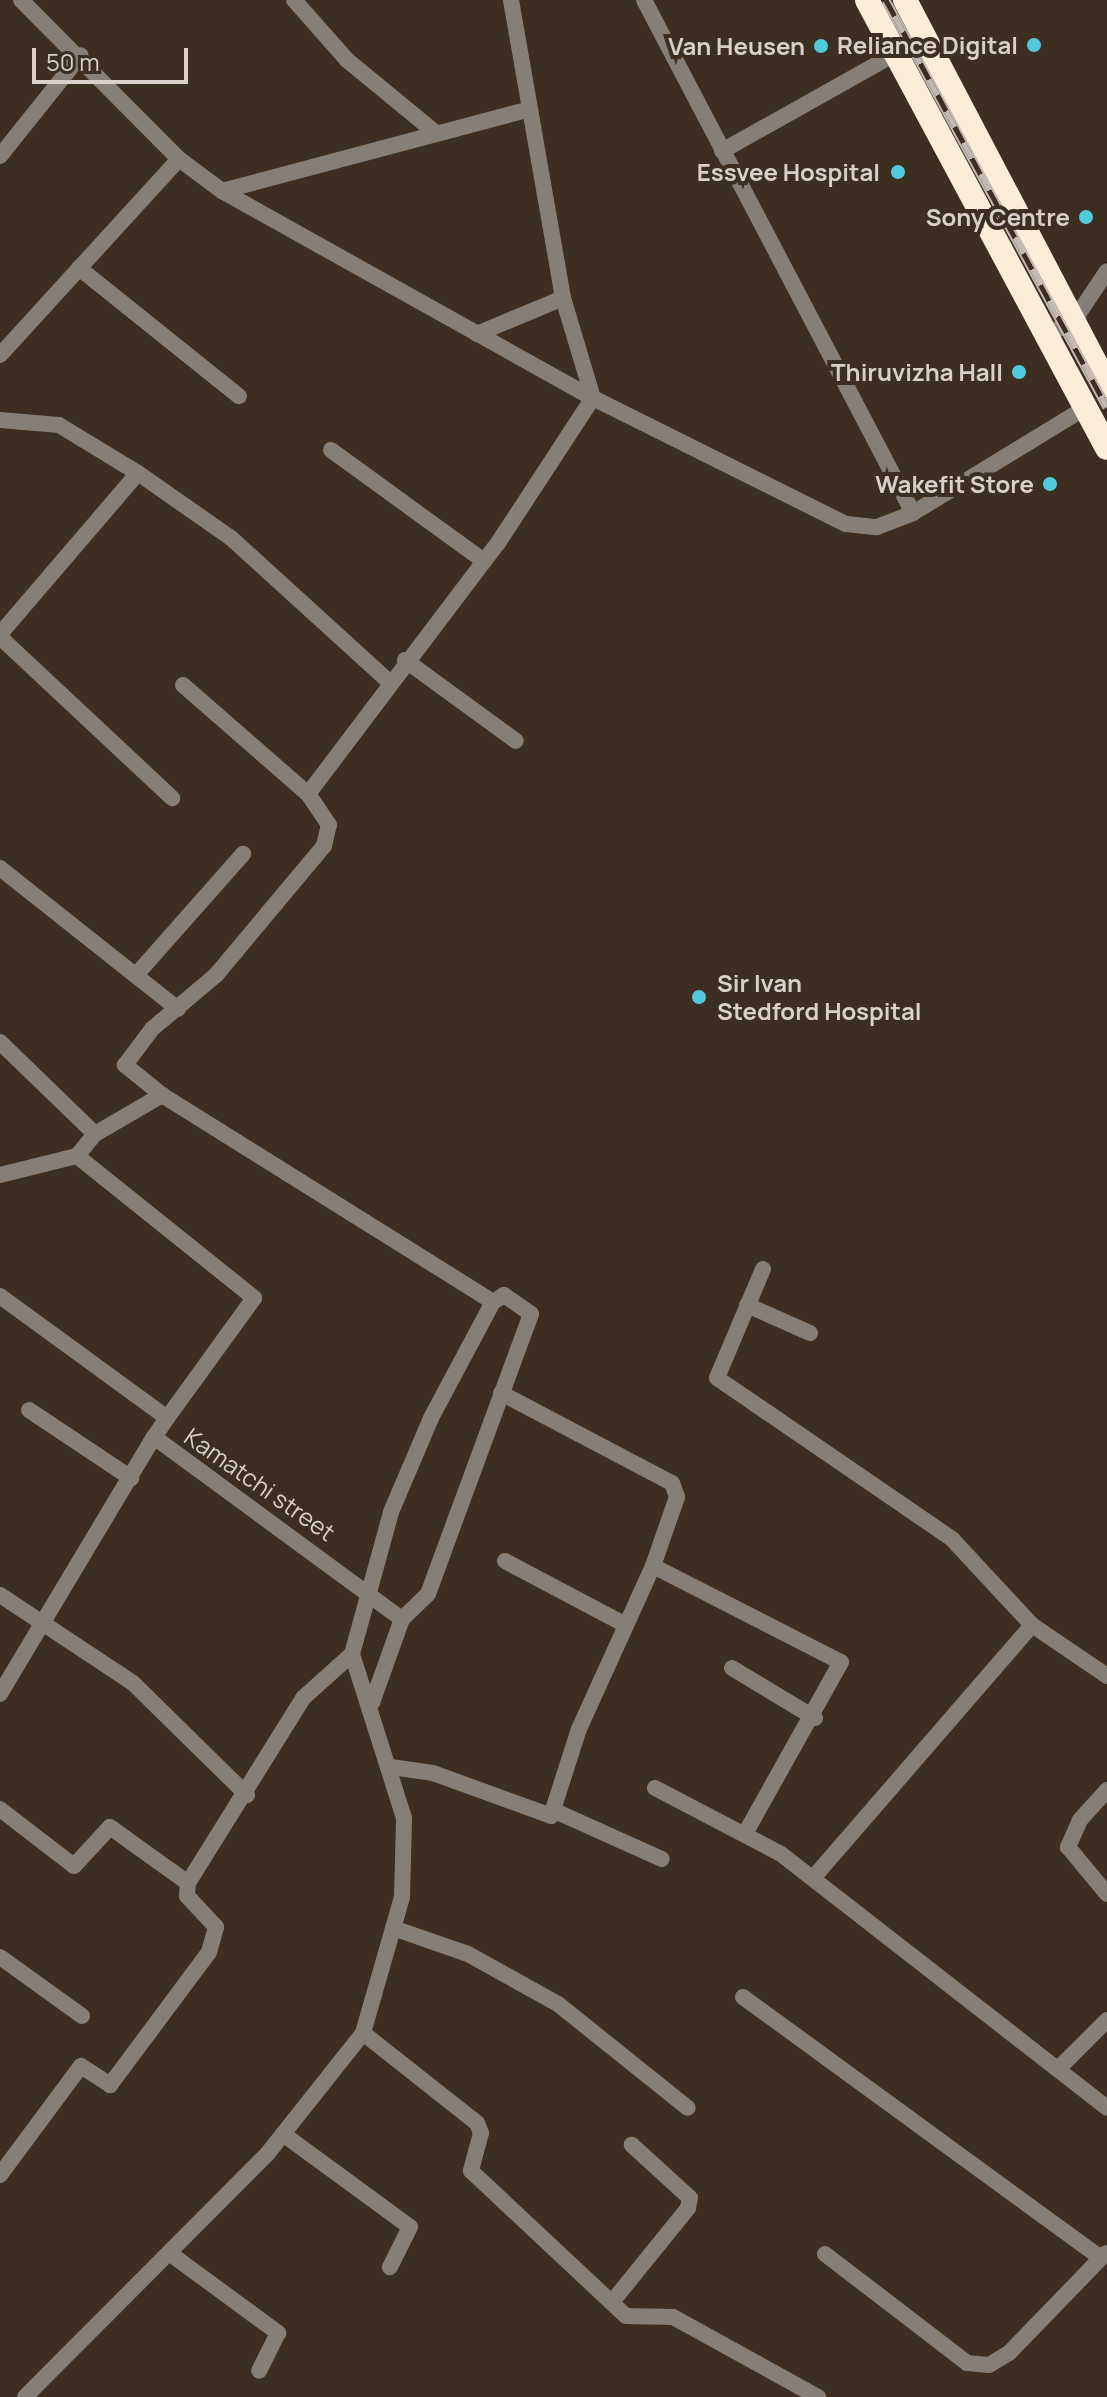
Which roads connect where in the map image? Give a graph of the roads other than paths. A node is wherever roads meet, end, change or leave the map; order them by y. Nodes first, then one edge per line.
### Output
1 (294, 0) edge
2 (511, 0) edge
3 (644, 0) edge
4 (867, 0) edge
5 (905, 0) edge
6 (24, 1) edge
7 (895, 54) junction
8 (81, 55) junction
9 (526, 110) junction
10 (436, 133) junction
11 (722, 151) junction
12 (0, 156) edge
13 (179, 159) junction
14 (222, 191) junction
15 (79, 268) junction
16 (1107, 271) edge
17 (563, 298) junction
18 (1073, 322) junction
19 (477, 334) junction
20 (1046, 335) junction
21 (0, 355) edge
22 (1107, 385) edge
23 (239, 396) dead end
24 (593, 398) junction
25 (1085, 408) junction
26 (0, 420) edge
27 (1107, 448) edge
28 (331, 450) dead end
29 (138, 473) junction
30 (913, 513) junction
31 (484, 561) junction
32 (0, 636) edge
33 (405, 660) junction
34 (388, 681) junction
35 (183, 685) dead end
36 (516, 741) dead end
37 (308, 794) junction
38 (172, 798) dead end
39 (243, 854) dead end
40 (0, 868) edge
41 (136, 975) junction
42 (178, 1009) junction
43 (2, 1043) edge
44 (162, 1095) junction
45 (95, 1134) junction
46 (77, 1156) junction
47 (0, 1175) edge
48 (763, 1269) dead end
49 (0, 1296) edge
50 (493, 1302) junction
51 (747, 1305) junction
52 (810, 1333) dead end
53 (501, 1393) junction
54 (29, 1410) dead end
55 (167, 1418) junction
56 (154, 1437) junction
57 (131, 1478) junction
58 (505, 1561) dead end
59 (653, 1566) junction
60 (370, 1592) junction
61 (0, 1595) edge
62 (402, 1619) junction
63 (47, 1623) junction
64 (626, 1625) junction
65 (1032, 1625) junction
66 (352, 1654) junction
67 (732, 1668) dead end
68 (1107, 1676) edge
69 (0, 1694) edge
70 (372, 1703) junction
71 (815, 1718) junction
72 (391, 1767) junction
73 (655, 1788) dead end
74 (1107, 1790) edge
75 (247, 1795) junction
76 (0, 1809) edge
77 (555, 1811) junction
78 (745, 1834) junction
79 (662, 1859) dead end
80 (813, 1878) junction
81 (188, 1883) junction
82 (1107, 1894) edge
83 (393, 1928) junction
84 (0, 1957) edge
85 (743, 1997) dead end
86 (82, 2016) dead end
87 (1107, 2020) edge
88 (363, 2033) junction
89 (1061, 2066) junction
90 (688, 2108) dead end
91 (1107, 2108) edge
92 (283, 2134) junction
93 (632, 2145) dead end
94 (6, 2150) edge
95 (0, 2175) edge
96 (825, 2254) dead end
97 (172, 2255) junction
98 (1104, 2255) edge
99 (390, 2267) dead end
100 (612, 2302) junction
101 (259, 2371) dead end
102 (25, 2397) edge
103 (818, 2397) edge

1 - 10 street
2 - 9 street
3 - 11 street
4 - 7 highway
5 - 18 highway
6 - 8 street
7 - 11 street
7 - 20 highway
8 - 12 street
8 - 13 street
9 - 10 street
9 - 17 street
10 - 14 street
11 - 30 street
13 - 14 street
13 - 15 street
14 - 19 street
15 - 21 street
15 - 23 street
16 - 18 street
17 - 19 street
17 - 24 street
18 - 20 street
18 - 22 highway
19 - 24 street
20 - 25 highway
24 - 30 street
24 - 31 street
25 - 27 highway
25 - 30 street
26 - 29 street
28 - 31 street
29 - 32 street
29 - 34 street
31 - 33 street
32 - 38 street
33 - 34 street
33 - 36 street
34 - 37 street
35 - 37 street
37 - 42 street
39 - 41 street
40 - 41 street
41 - 42 street
42 - 44 street
43 - 45 street
44 - 45 street
44 - 50 street
45 - 46 street
46 - 47 street
46 - 55 street
48 - 51 street
49 - 55 street, Kamatchi street
50 - 53 street
50 - 60 street
51 - 52 street
51 - 65 street
53 - 59 street
53 - 62 street
54 - 57 street
55 - 56 street, Kamatchi street
56 - 57 street
56 - 60 street, Kamatchi street
57 - 63 street
58 - 64 street
59 - 64 street
59 - 71 street
60 - 62 street, Kamatchi street
60 - 66 street
61 - 63 street
62 - 70 street
63 - 69 street
63 - 75 street
64 - 77 street
65 - 68 street
65 - 80 street
66 - 70 street
66 - 75 street
67 - 71 street
70 - 72 street
71 - 78 street
72 - 77 street
72 - 83 street
73 - 78 street
74 - 82 street
75 - 81 street
76 - 81 street
77 - 79 street
78 - 80 street
80 - 89 street
81 - 94 street
83 - 88 street
83 - 90 street
84 - 86 street
85 - 98 street
87 - 89 street
88 - 92 street
88 - 100 street
89 - 91 street
92 - 97 street
92 - 99 street
93 - 100 street
94 - 95 street
96 - 98 street
97 - 101 street
97 - 102 street
100 - 103 street

